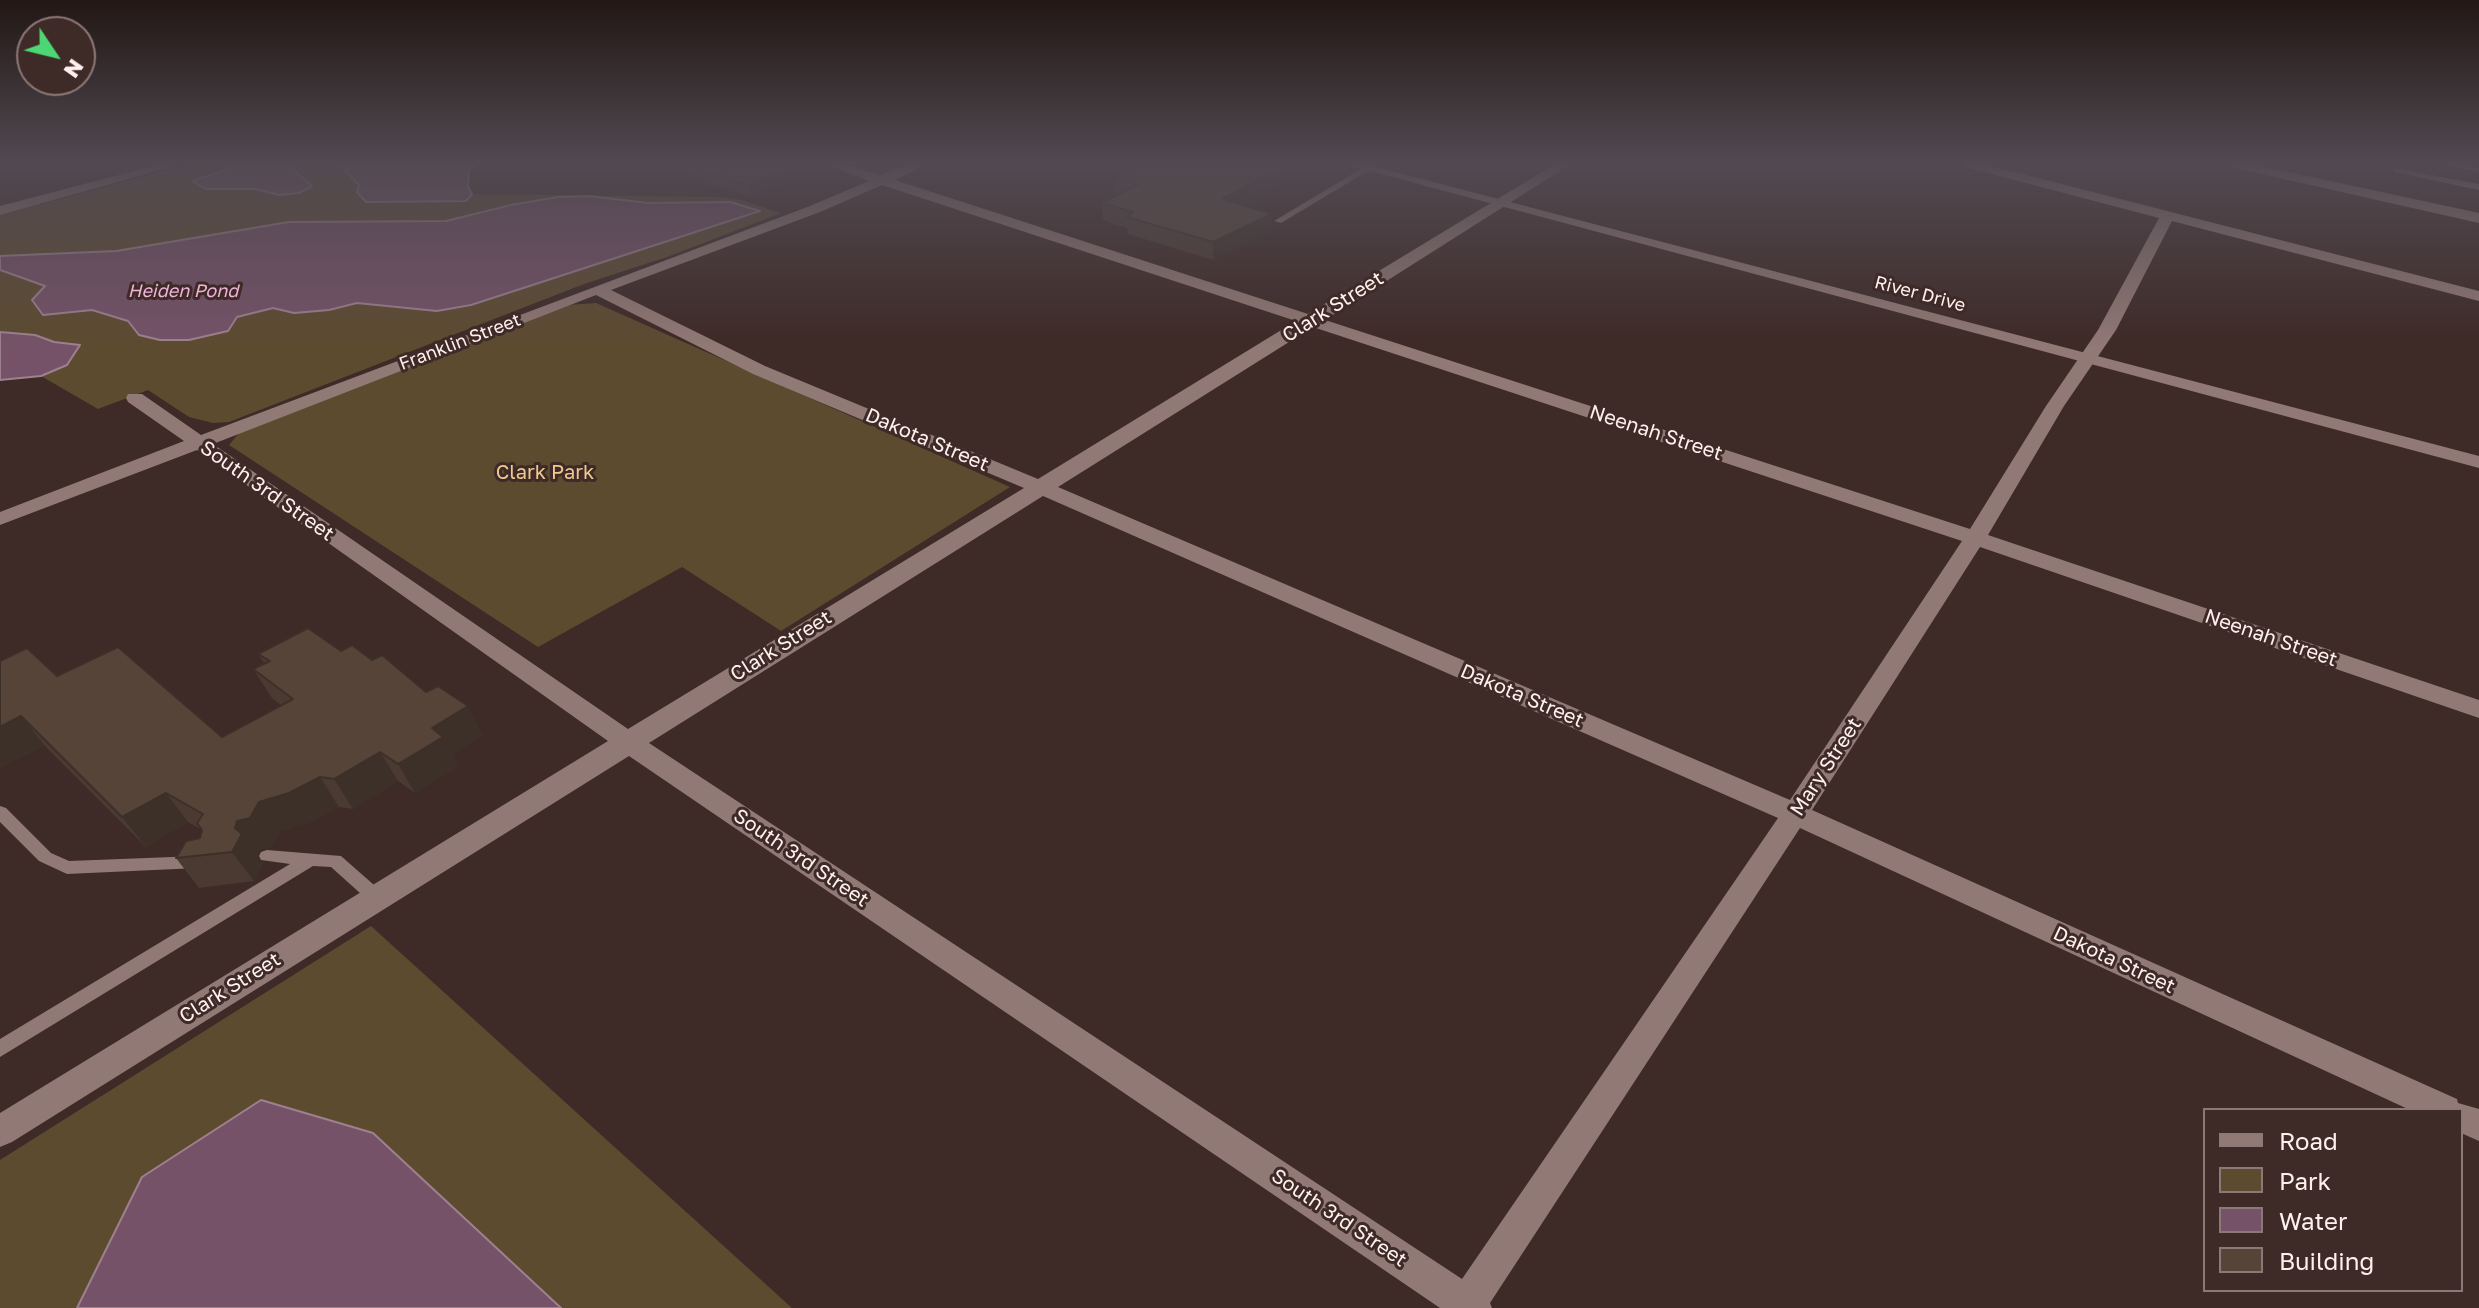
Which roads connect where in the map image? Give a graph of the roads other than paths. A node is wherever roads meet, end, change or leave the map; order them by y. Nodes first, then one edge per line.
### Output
1 (771, 225) edge
2 (1021, 225) edge
3 (1464, 225) edge
4 (1587, 225) edge
5 (2163, 225) edge
6 (2207, 225) edge
7 (597, 289) junction
8 (2479, 296) edge
9 (1313, 320) junction
10 (2086, 359) junction
11 (135, 398) dead end
12 (197, 443) junction
13 (2479, 462) edge
14 (1040, 487) junction
15 (0, 519) edge
16 (1975, 538) junction
17 (2479, 709) edge
18 (626, 741) junction
19 (0, 812) edge
20 (1795, 814) junction
21 (267, 856) dead end
22 (311, 859) junction
23 (214, 861) edge
24 (376, 897) junction
25 (0, 1049) edge
26 (2441, 1108) edge
27 (0, 1131) edge
28 (1469, 1307) edge

1 - 7 street, Franklin Street
2 - 9 street, Neenah Street
3 - 9 street, Clark Street
4 - 10 street, River Drive
5 - 10 street, Mary Street
6 - 8 street
7 - 12 street, Franklin Street
7 - 14 street, Dakota Street
9 - 14 street, Clark Street
9 - 16 street, Neenah Street
10 - 13 street, River Drive
10 - 16 street, Mary Street
11 - 12 street, South 3rd Street
12 - 15 street, Franklin Street
12 - 18 street, South 3rd Street
14 - 18 street, Clark Street
14 - 20 street, Dakota Street
16 - 17 street, Neenah Street
16 - 20 street, Mary Street
18 - 24 street, Clark Street
18 - 28 street, South 3rd Street
19 - 23 lane
20 - 26 street, Dakota Street
20 - 28 street, Mary Street
21 - 22 lane
22 - 24 lane
22 - 25 lane
24 - 27 street, Clark Street

